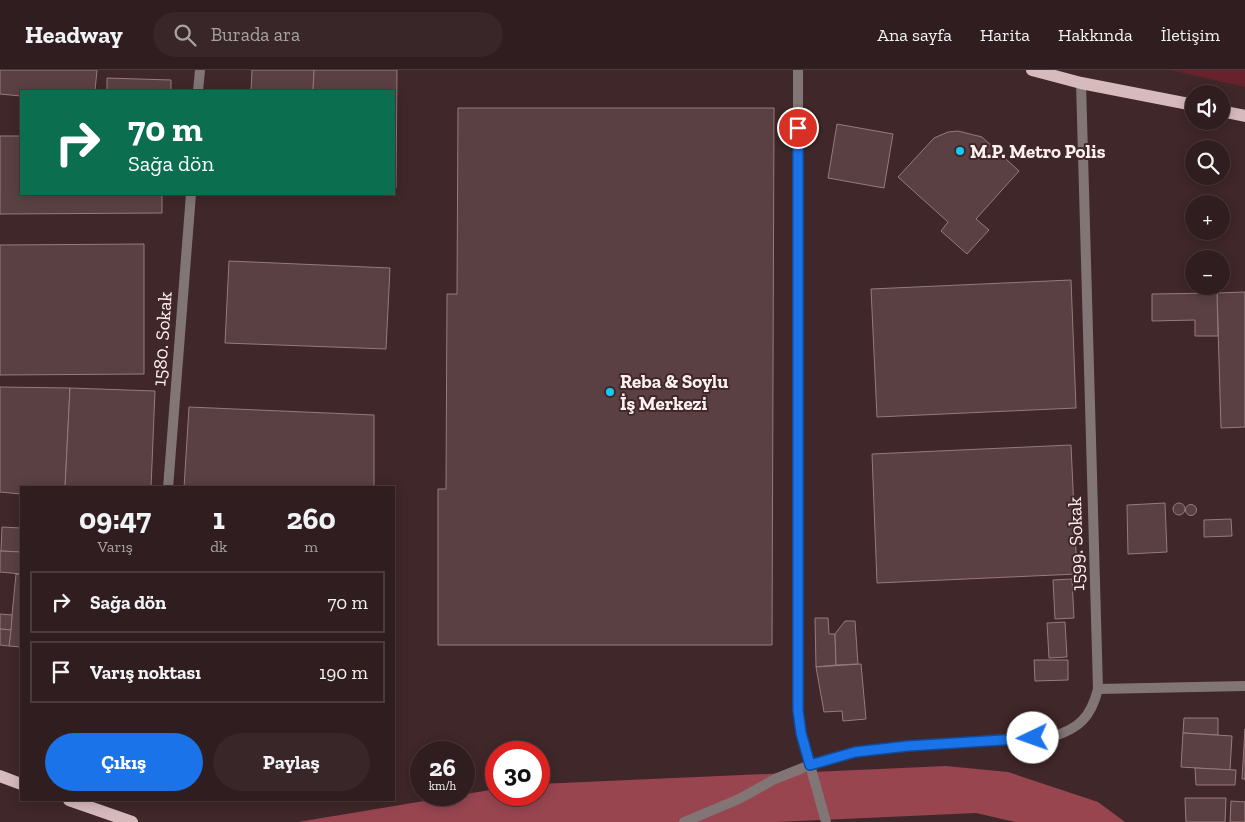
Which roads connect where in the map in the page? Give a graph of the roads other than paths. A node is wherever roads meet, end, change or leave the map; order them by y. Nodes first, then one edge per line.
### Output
1 (200, 70) edge
2 (798, 70) edge
3 (1032, 70) edge
4 (1081, 83) junction
5 (198, 90) edge
6 (1185, 104) edge
7 (1230, 113) edge
8 (1245, 116) edge
9 (190, 195) edge
10 (168, 486) edge
11 (1245, 686) edge
12 (1098, 689) junction
13 (810, 765) junction
14 (0, 776) edge
15 (20, 784) edge
16 (72, 801) edge
17 (132, 822) edge
18 (684, 822) edge
19 (826, 822) edge

1 - 5 street
2 - 13 street
3 - 4 main road
4 - 6 main road
4 - 12 street, 1599. Sokak
7 - 8 main road
9 - 10 street, 1580. Sokak
11 - 12 street
12 - 13 street, 1599. Sokak
13 - 18 street, 1599. Sokak
13 - 19 street
14 - 15 main road
16 - 17 main road

